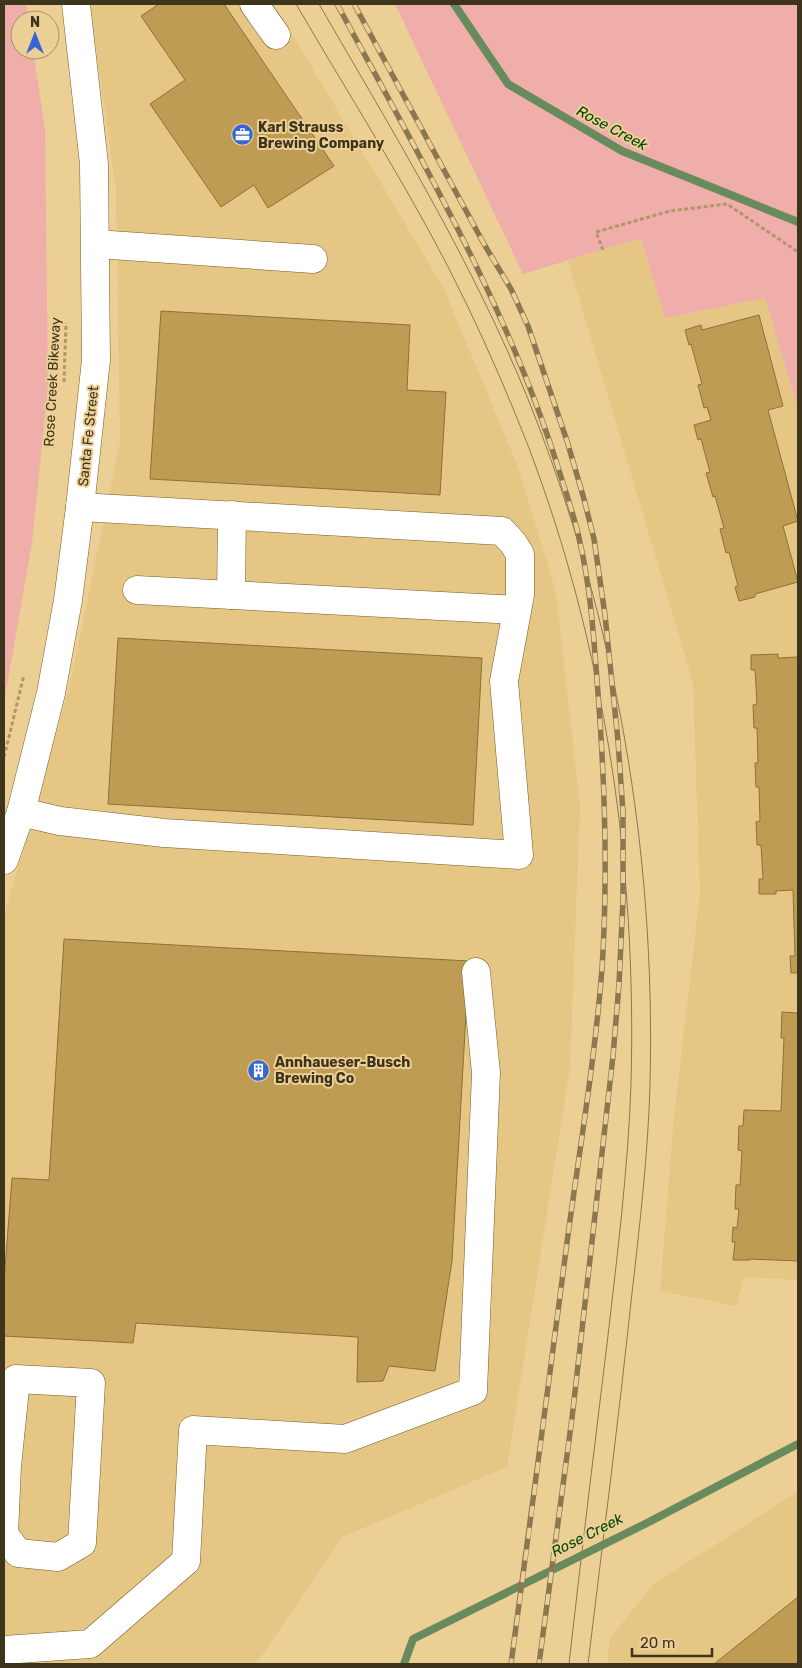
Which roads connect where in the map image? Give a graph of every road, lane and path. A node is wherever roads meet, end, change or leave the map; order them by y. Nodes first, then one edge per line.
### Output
1 (76, 4) edge
2 (254, 4) edge
3 (276, 34) dead end
4 (96, 244) junction
5 (604, 250) dead end
6 (798, 252) edge
7 (313, 259) dead end
8 (66, 315) dead end
9 (64, 384) dead end
10 (80, 507) junction
11 (232, 515) junction
12 (137, 590) dead end
13 (231, 594) junction
14 (518, 610) junction
15 (27, 666) dead end
16 (4, 757) edge
17 (21, 812) junction
18 (4, 860) edge
19 (476, 972) dead end
20 (6, 1466) edge
21 (4, 1650) edge

1 - 4 street, Santa Fe Street
2 - 3 street
4 - 7 street
4 - 10 street, Santa Fe Street
5 - 6 path
8 - 9 path, Rose Creek Bikeway
10 - 11 street
10 - 17 street, Santa Fe Street
11 - 13 street
11 - 14 street
12 - 13 street
13 - 14 street
14 - 17 street
15 - 16 path
17 - 18 street, Santa Fe Street
19 - 21 street
20 - 20 street

